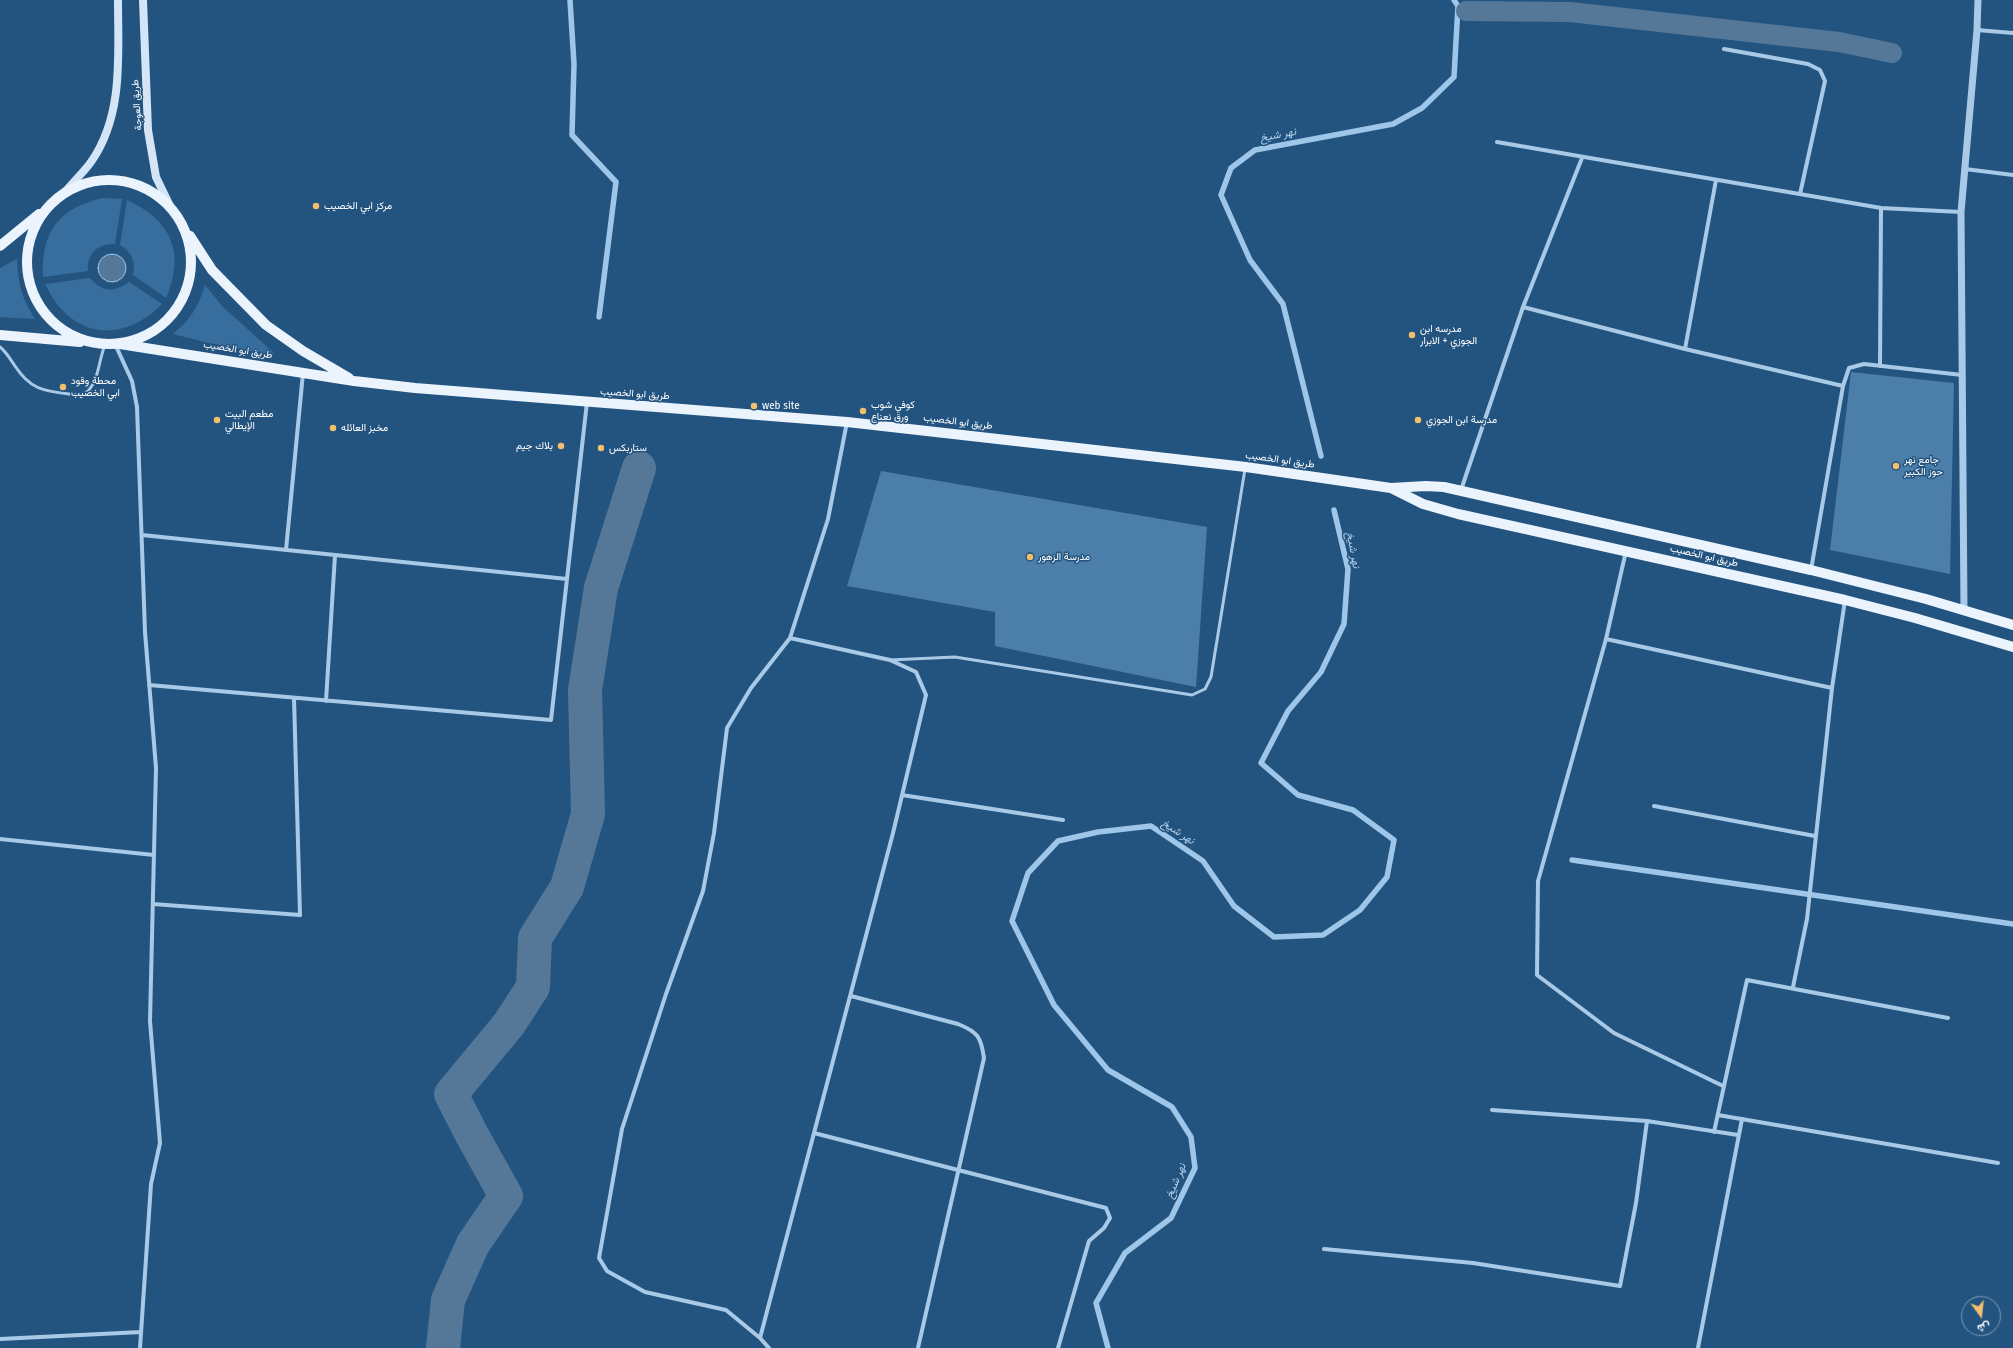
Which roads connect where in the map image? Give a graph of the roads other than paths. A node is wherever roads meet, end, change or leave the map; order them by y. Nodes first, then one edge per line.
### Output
1 (118, 0) edge
2 (143, 0) edge
3 (1978, 0) edge
4 (1977, 30) junction
5 (2013, 33) edge
6 (1724, 49) dead end
7 (1497, 142) dead end
8 (1582, 158) junction
9 (1965, 169) junction
10 (2013, 175) edge
11 (1716, 180) junction
12 (65, 192) junction
13 (1800, 194) junction
14 (170, 206) junction
15 (47, 207) junction
16 (1881, 208) junction
17 (1960, 212) junction
18 (184, 226) junction
19 (0, 246) edge
20 (1523, 307) junction
21 (0, 335) edge
22 (110, 344) junction
23 (0, 347) edge
24 (1685, 349) junction
25 (1880, 366) junction
26 (303, 373) junction
27 (1962, 376) junction
28 (354, 381) junction
29 (1843, 386) junction
30 (587, 402) junction
31 (847, 422) junction
32 (1246, 467) junction
33 (1391, 488) junction
34 (1461, 490) junction
35 (142, 535) junction
36 (286, 550) junction
37 (1626, 551) junction
38 (335, 555) junction
39 (1811, 570) junction
40 (567, 579) junction
41 (1845, 600) junction
42 (1964, 610) junction
43 (2013, 625) edge
44 (790, 638) junction
45 (1606, 639) junction
46 (2013, 647) edge
47 (890, 660) junction
48 (149, 685) junction
49 (1832, 688) junction
50 (294, 698) junction
51 (326, 700) junction
52 (902, 795) junction
53 (1654, 806) dead end
54 (1063, 820) dead end
55 (1815, 836) junction
56 (0, 839) edge
57 (154, 855) junction
58 (153, 904) junction
59 (1793, 987) junction
60 (851, 996) junction
61 (1948, 1018) dead end
62 (1723, 1086) junction
63 (1492, 1110) dead end
64 (1718, 1115) junction
65 (1742, 1119) junction
66 (1646, 1121) junction
67 (1714, 1132) junction
68 (814, 1133) junction
69 (1738, 1135) junction
70 (1998, 1163) dead end
71 (958, 1170) junction
72 (1324, 1249) dead end
73 (141, 1332) junction
74 (0, 1338) edge
75 (760, 1338) junction
76 (140, 1348) edge
77 (769, 1348) edge
78 (918, 1348) edge
79 (1058, 1348) edge
80 (1698, 1348) edge

1 - 12 main road, طريق العوجة
2 - 14 main road, طريق العوجة
3 - 4 street
4 - 5 street
4 - 9 street
6 - 13 street
7 - 8 street
8 - 11 street
8 - 20 street
9 - 10 street
9 - 17 street
11 - 13 street
11 - 24 street
12 - 14 main road, طريق ابو الخصيب
12 - 15 main road, طريق ابو الخصيب
13 - 16 street
14 - 18 main road, طريق ابو الخصيب
15 - 19 main road
15 - 22 main road
16 - 17 street
16 - 25 street
17 - 27 street
18 - 22 main road
18 - 28 main road, طريق ابو الخصيب
20 - 24 street
20 - 34 street
21 - 22 main road, طريق ابو الخصيب
22 - 23 lane
22 - 26 main road, طريق ابو الخصيب
22 - 35 street
24 - 29 street
25 - 27 street
25 - 29 street
26 - 28 main road, طريق ابو الخصيب
26 - 36 street
27 - 42 street
28 - 30 main road, طريق ابو الخصيب
29 - 39 street
30 - 31 main road, طريق ابو الخصيب
30 - 40 street
31 - 32 main road, طريق ابو الخصيب
31 - 44 street
32 - 33 main road, طريق ابو الخصيب
32 - 47 lane
33 - 34 main road, طريق ابو الخصيب
33 - 37 main road, طريق ابو الخصيب
34 - 39 main road, طريق ابو الخصيب
35 - 36 street
35 - 48 street
36 - 38 street
37 - 41 main road, طريق ابو الخصيب
37 - 45 street
38 - 40 street
38 - 51 street
39 - 42 main road, طريق ابو الخصيب
40 - 51 street
41 - 46 main road, طريق ابو الخصيب
41 - 49 street
42 - 43 main road, طريق ابو الخصيب
44 - 47 street
44 - 75 street
45 - 49 street
45 - 62 street
47 - 52 street
48 - 50 street
48 - 57 street
49 - 55 street
50 - 51 street
50 - 58 street
52 - 54 street
52 - 60 street
53 - 55 street
55 - 59 street
56 - 57 street
57 - 58 street
58 - 73 street
59 - 61 street
59 - 62 street
60 - 68 street
60 - 71 street
62 - 64 street
63 - 66 street
64 - 65 street
64 - 67 street
65 - 69 street
65 - 70 street
66 - 67 street
66 - 72 street
67 - 69 street
68 - 71 street
68 - 75 street
69 - 80 street
71 - 78 street
71 - 79 street
73 - 74 street
73 - 76 street
75 - 77 street

